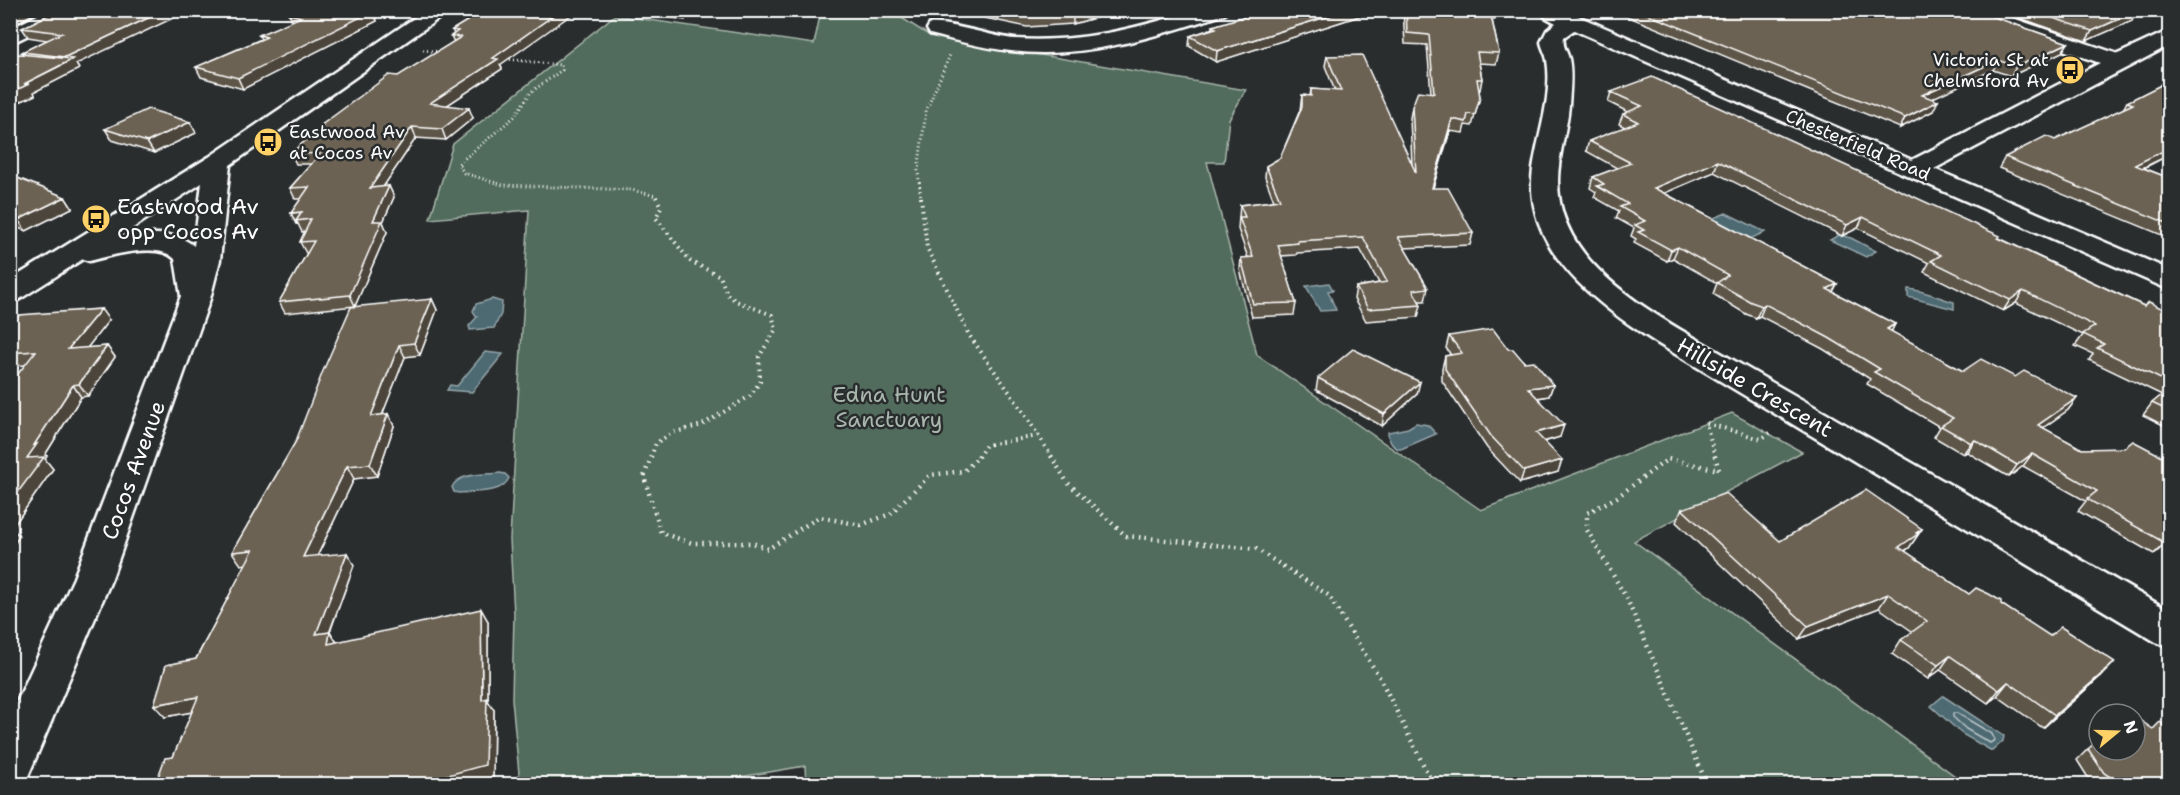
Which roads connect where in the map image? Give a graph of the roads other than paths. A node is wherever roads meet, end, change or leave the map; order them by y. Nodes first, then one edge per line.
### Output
1 (64, 10) edge
2 (441, 10) edge
3 (1218, 10) edge
4 (1967, 10) edge
5 (1560, 16) edge
6 (948, 32) road end
7 (2169, 36) edge
8 (10, 38) edge
9 (2118, 62) junction
10 (218, 162) junction
11 (1914, 169) junction
12 (46, 270) junction
13 (2169, 281) edge
14 (10, 293) edge
15 (195, 299) junction
16 (2169, 631) edge
17 (10, 767) edge

1 - 8 street
2 - 10 street
3 - 6 street
4 - 9 street
5 - 11 street, Chesterfield Road
5 - 16 street, Hillside Crescent
7 - 9 street
9 - 11 street
10 - 12 street
10 - 15 street, Cocos Avenue
11 - 13 street, Chesterfield Road
12 - 14 street
12 - 15 street
15 - 17 street, Cocos Avenue

